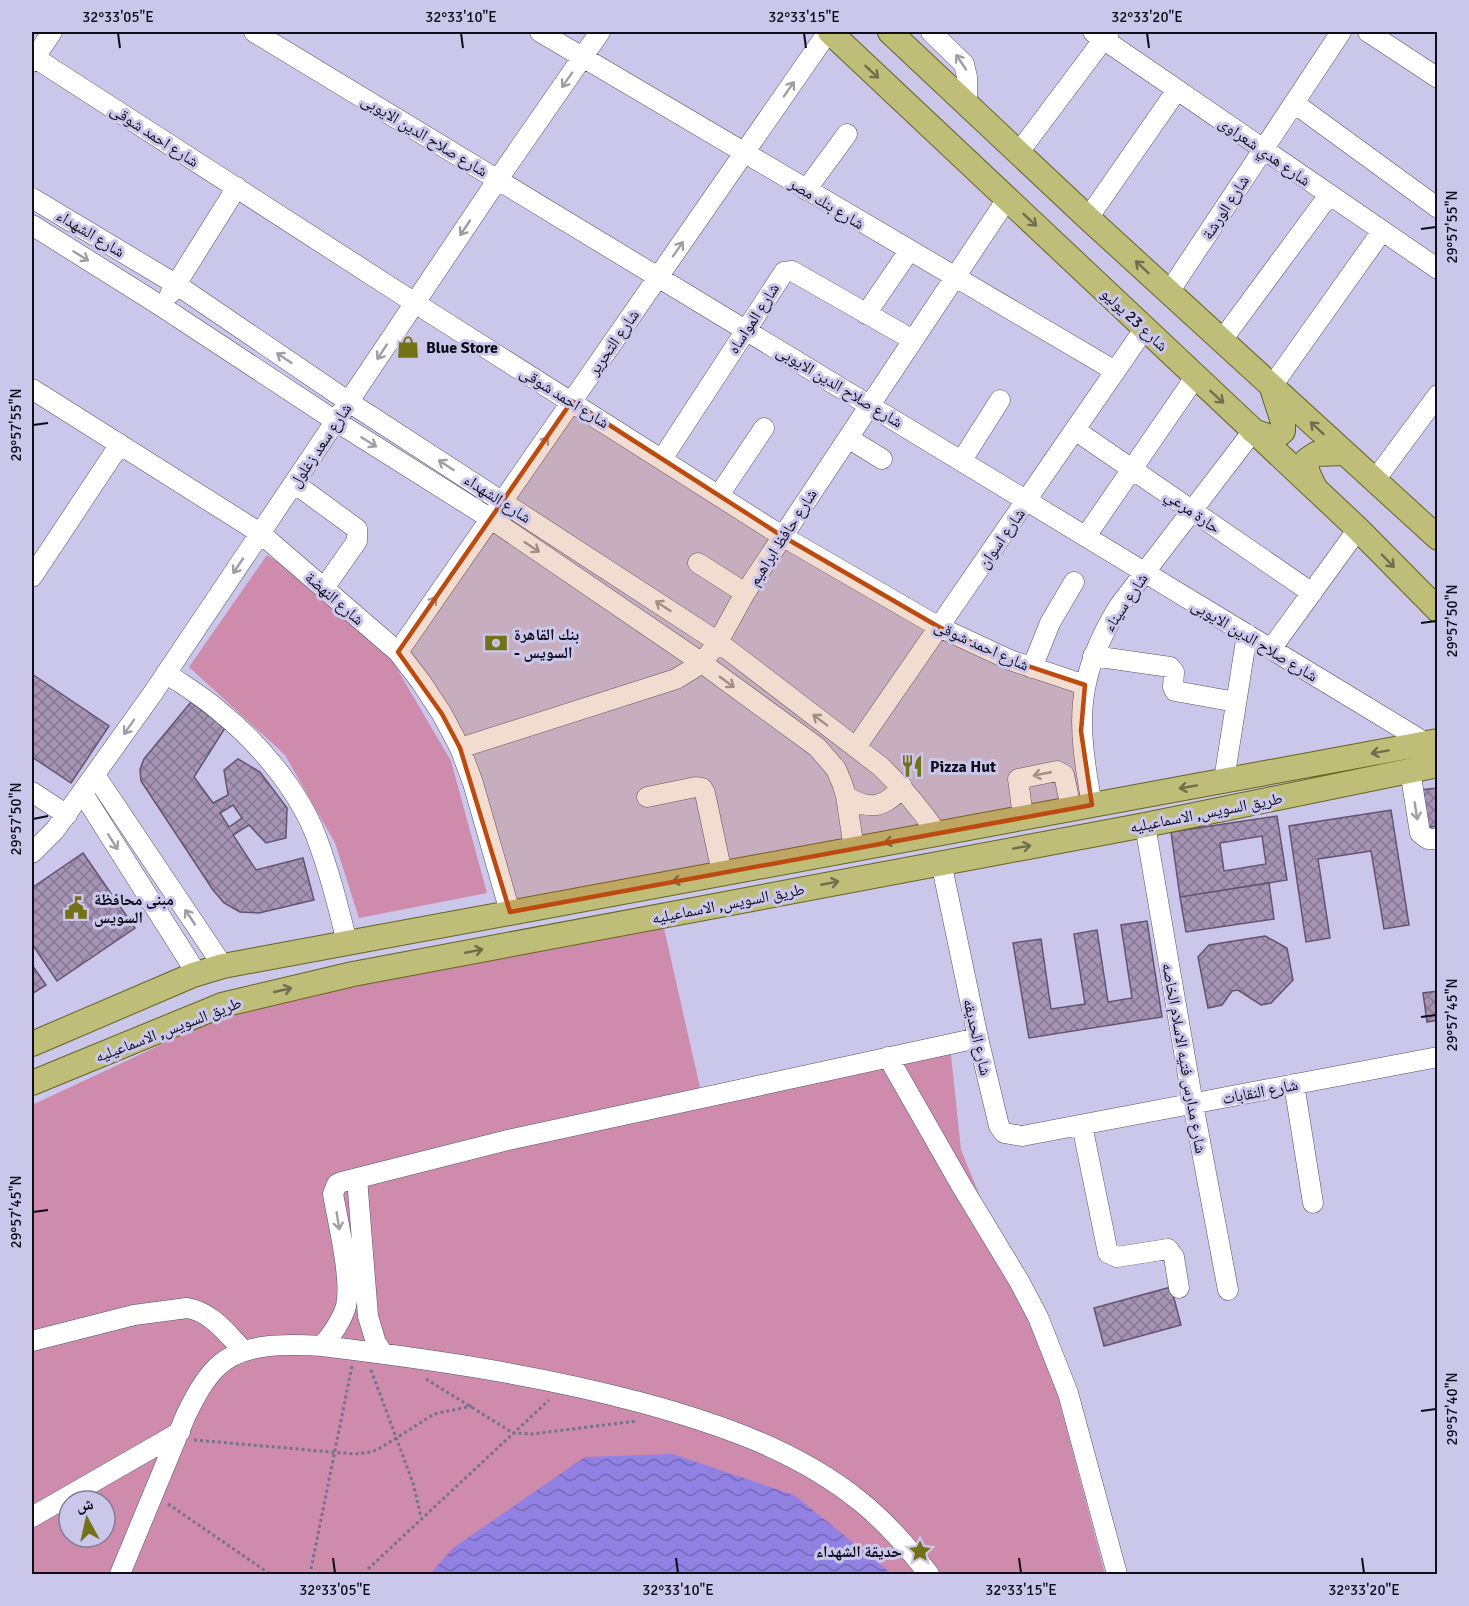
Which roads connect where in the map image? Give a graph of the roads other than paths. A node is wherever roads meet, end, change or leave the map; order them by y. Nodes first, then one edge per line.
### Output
1 (51, 32) edge
2 (254, 32) edge
3 (540, 32) edge
4 (600, 32) edge
5 (829, 32) edge
6 (890, 32) edge
7 (931, 32) edge
8 (1341, 32) edge
9 (1368, 32) edge
10 (1102, 34) edge
11 (32, 58) edge
12 (582, 58) junction
13 (1437, 78) edge
14 (1177, 90) junction
15 (967, 103) junction
16 (1294, 103) junction
17 (847, 134) dead end
18 (1263, 150) junction
19 (1019, 152) junction
20 (744, 153) junction
21 (498, 179) junction
22 (237, 187) junction
23 (806, 190) junction
24 (1329, 195) junction
25 (32, 198) edge
26 (1007, 199) junction
27 (1437, 208) edge
28 (1088, 218) junction
29 (32, 225) edge
30 (1382, 231) junction
31 (909, 251) junction
32 (1437, 269) edge
33 (658, 276) junction
34 (954, 278) junction
35 (177, 285) junction
36 (1169, 292) junction
37 (415, 303) junction
38 (161, 306) junction
39 (866, 315) junction
40 (1145, 328) junction
41 (747, 329) junction
42 (913, 340) junction
43 (1222, 340) junction
44 (1115, 371) junction
45 (1196, 376) junction
46 (1272, 386) junction
47 (32, 389) edge
48 (1437, 395) edge
49 (1000, 400) dead end
50 (572, 401) junction
51 (349, 402) junction
52 (870, 404) junction
53 (337, 422) junction
54 (764, 428) dead end
55 (1075, 430) junction
56 (1253, 431) junction
57 (848, 438) junction
58 (120, 444) junction
59 (1344, 453) junction
60 (662, 459) junction
61 (882, 459) dead end
62 (962, 460) junction
63 (1132, 469) junction
64 (1374, 480) junction
65 (294, 483) junction
66 (1316, 490) junction
67 (719, 495) junction
68 (1027, 500) junction
69 (502, 501) junction
70 (1192, 510) junction
71 (491, 519) junction
72 (1358, 529) junction
73 (260, 533) junction
74 (782, 536) junction
75 (1086, 536) junction
76 (1437, 536) edge
77 (698, 562) dead end
78 (1145, 572) junction
79 (32, 577) edge
80 (1074, 582) dead end
81 (324, 588) junction
82 (745, 593) junction
83 (1312, 593) junction
84 (1437, 610) edge
85 (939, 627) junction
86 (1247, 634) junction
87 (718, 642) junction
88 (1271, 649) junction
89 (398, 652) junction
90 (1093, 656) junction
91 (702, 663) junction
92 (1032, 668) junction
93 (166, 673) junction
94 (1085, 684) junction
95 (1236, 702) junction
96 (1431, 742) edge
97 (856, 747) junction
98 (460, 748) junction
99 (1437, 765) edge
100 (1410, 770) junction
101 (95, 775) junction
102 (1224, 780) junction
103 (902, 786) junction
104 (82, 792) junction
105 (846, 796) junction
106 (647, 797) dead end
107 (34, 799) edge
108 (1081, 807) junction
109 (67, 815) junction
110 (1023, 817) junction
111 (1145, 825) junction
112 (937, 833) junction
113 (1437, 838) edge
114 (854, 849) junction
115 (32, 854) edge
116 (941, 862) junction
117 (722, 873) junction
118 (510, 912) junction
119 (347, 942) junction
120 (209, 945) junction
121 (227, 965) junction
122 (189, 970) junction
123 (242, 1000) junction
124 (201, 1013) junction
125 (978, 1038) junction
126 (32, 1044) edge
127 (888, 1057) junction
128 (1437, 1057) edge
129 (32, 1083) edge
130 (1294, 1084) junction
131 (1193, 1104) junction
132 (1082, 1125) junction
133 (357, 1178) junction
134 (1313, 1203) dead end
135 (362, 1244) junction
136 (342, 1245) junction
137 (1179, 1288) dead end
138 (1228, 1290) dead end
139 (356, 1297) junction
140 (32, 1341) edge
141 (322, 1346) junction
142 (244, 1352) junction
143 (368, 1352) junction
144 (179, 1435) junction
145 (32, 1516) edge
146 (120, 1575) edge
147 (929, 1575) edge
148 (1117, 1575) edge

1 - 11 street
2 - 21 street, شارع صلاح الدين الايوبى
3 - 12 street, شارع بنك مصر
4 - 12 street, شارع سعد زغلول
20 -> 5 street, شارع التحرير
5 -> 26 main road, شارع 23 يوليو
6 - 15 main road
15 -> 7 street
8 - 16 street, شارع الورشة
9 - 13 street
10 - 14 street, شارع هدي شعراوى
10 - 19 street
11 - 22 street, شارع احمد شوقى
12 - 20 street, شارع بنك مصر
12 -> 21 street, شارع سعد زغلول
14 - 18 street, شارع هدي شعراوى
14 - 28 street
15 - 19 main road
16 - 18 street, شارع الورشة
16 - 27 street
17 - 23 street
18 - 24 street, شارع هدي شعراوى
18 - 36 street, شارع الورشة
19 - 28 main road
20 - 23 street, شارع بنك مصر
33 -> 20 street, شارع التحرير
21 - 33 street, شارع صلاح الدين الايوبى
21 -> 37 street, شارع سعد زغلول
22 - 35 street
22 - 37 street, شارع احمد شوقى
23 - 31 street, شارع بنك مصر
24 - 30 street, شارع هدي شعراوى
24 - 43 street
25 - 35 street, شارع الشهداء
26 - 34 street, شارع حافظ ابراهيم
26 -> 40 main road, شارع 23 يوليو
36 -> 28 main road
29 -> 38 street, شارع الشهداء
30 - 32 street, شارع هدي شعراوى
30 - 46 street
31 - 34 street, شارع بنك مصر
31 - 39 street
33 - 41 street, شارع صلاح الدين الايوبى
33 - 50 street, شارع التحرير
34 - 42 street, شارع حافظ ابراهيم
34 - 44 street, شارع بنك مصر
35 - 38 street
51 -> 35 street, شارع الشهداء
36 - 43 main road
37 - 50 street, شارع احمد شوقى
37 -> 51 street, شارع سعد زغلول
38 - 53 street, شارع الشهداء
39 - 41 street, شارع المواساه
39 - 42 street, شارع المواساه
40 - 44 street, شارع اسوان
40 - 45 main road, شارع 23 يوليو
41 - 52 street, شارع صلاح الدين الايوبى
41 - 60 street, شارع المواساه
42 - 52 street, شارع حافظ ابراهيم
43 - 46 main road
44 - 55 street, شارع اسوان
45 -> 56 main road, شارع 23 يوليو
45 - 63 street
46 - 56 main road
59 -> 46 main road
47 - 58 street, شارع النهضة
48 - 64 street
49 - 62 street
50 - 60 street, شارع احمد شوقى
69 -> 50 street, شارع التحرير
51 - 53 street, شارع سعد زغلول
69 -> 51 street, شارع الشهداء
52 - 57 street, شارع حافظ ابراهيم
52 - 62 street, شارع صلاح الدين الايوبى
53 - 65 street, شارع سعد زغلول
53 -> 71 street, شارع الشهداء
54 - 67 street
55 - 63 street, حارة مرعي
55 - 68 street, شارع اسوان
56 - 66 main road, شارع 23 يوليو
56 - 70 street, شارع سيناء
57 - 61 street
57 - 74 street, شارع حافظ ابراهيم
58 - 73 street, شارع النهضة
58 - 79 street
59 - 64 main road
59 - 66 main road
60 - 67 street, شارع احمد شوقى
62 - 68 street, شارع صلاح الدين الايوبى
63 - 70 street, حارة مرعي
63 - 75 street
64 - 76 main road
65 - 73 street, شارع سعد زغلول
65 - 81 street
66 - 72 main road, شارع 23 يوليو
67 - 74 street, شارع احمد شوقى
68 - 75 street, شارع صلاح الدين الايوبى
68 - 85 street, شارع اسوان
69 - 71 street, شارع التحرير
87 -> 69 street, شارع الشهداء
70 - 78 street, شارع سيناء
70 - 83 street, حارة مرعي
89 -> 71 street, شارع التحرير
71 -> 91 street, شارع الشهداء
72 - 83 street
72 -> 84 main road, شارع 23 يوليو
73 - 81 street, شارع النهضة
73 -> 93 street, شارع سعد زغلول
74 - 82 street, شارع حافظ ابراهيم
74 - 85 street, شارع احمد شوقى
75 - 78 street, شارع صلاح الدين الايوبى
77 - 82 street
78 - 86 street, شارع صلاح الدين الايوبى
78 - 90 street, شارع سيناء
80 - 92 street
81 - 89 street, شارع النهضة
82 - 87 street, شارع حافظ ابراهيم
83 - 88 street
85 - 92 street, شارع احمد شوقى
85 - 97 street, شارع اسوان
86 - 88 street, شارع صلاح الدين الايوبى
86 - 95 street
87 - 91 street, شارع حافظ ابراهيم
97 -> 87 street, شارع الشهداء
88 - 96 street, شارع صلاح الدين الايوبى
89 - 98 street, شارع النهضة
90 - 94 street, شارع سيناء
90 - 95 street
91 - 98 street, شارع حافظ ابراهيم
91 -> 105 street, شارع الشهداء
92 - 94 street, شارع احمد شوقى
93 -> 101 street, شارع سعد زغلول
93 - 119 street
94 - 108 street, شارع سيناء
95 - 102 street
96 -> 102 main road, طريق السويس, الاسماعيليه
97 - 103 street, شارع الشهداء
98 - 118 street, شارع النهضة
99 - 100 main road, طريق السويس, الاسماعيليه
100 - 111 main road, طريق السويس, الاسماعيليه
100 -> 113 street
101 - 104 street, شارع سعد زغلول
120 -> 101 street
102 -> 108 main road, طريق السويس, الاسماعيليه
103 - 105 street
103 - 112 street, شارع الشهداء
104 - 109 street, شارع سعد زغلول
104 -> 122 street
105 - 114 street, شارع الشهداء
106 - 117 street
107 - 109 street
108 - 110 main road, طريق السويس, الاسماعيليه
108 -> 110 street
109 - 115 street, شارع سعد زغلول
110 - 112 main road, طريق السويس, الاسماعيليه
116 -> 111 main road, طريق السويس, الاسماعيليه
111 - 131 street, شارع مدارس فتيه الاسلام الخاصه
112 -> 114 main road, طريق السويس, الاسماعيليه
114 - 117 main road, طريق السويس, الاسماعيليه
123 -> 116 main road, طريق السويس, الاسماعيليه
116 - 125 street, شارع الحديقه
117 -> 118 main road, طريق السويس, الاسماعيليه
118 - 119 main road, طريق السويس, الاسماعيليه
119 - 121 main road, طريق السويس, الاسماعيليه
120 - 121 street
120 - 122 street
121 - 122 main road, طريق السويس, الاسماعيليه
121 - 123 main road
122 - 124 main road
122 - 126 main road, طريق السويس, الاسماعيليه
123 - 124 main road, طريق السويس, الاسماعيليه
124 - 129 main road, طريق السويس, الاسماعيليه
125 - 127 street
125 - 132 street, شارع الحديقه
127 - 133 street
127 - 148 street
128 - 130 street, شارع النقابات
130 - 131 street, شارع النقابات
130 - 134 street
131 - 132 street, شارع النقابات
131 - 138 street, شارع مدارس فتيه الاسلام الخاصه
132 - 137 street
133 - 135 street
133 -> 136 street
135 - 136 street
135 - 139 street
136 - 139 street
139 - 141 street
139 - 143 street
140 - 142 street
141 - 142 street
141 - 143 street
142 - 144 street
143 - 147 street
144 - 145 street
144 - 146 street

